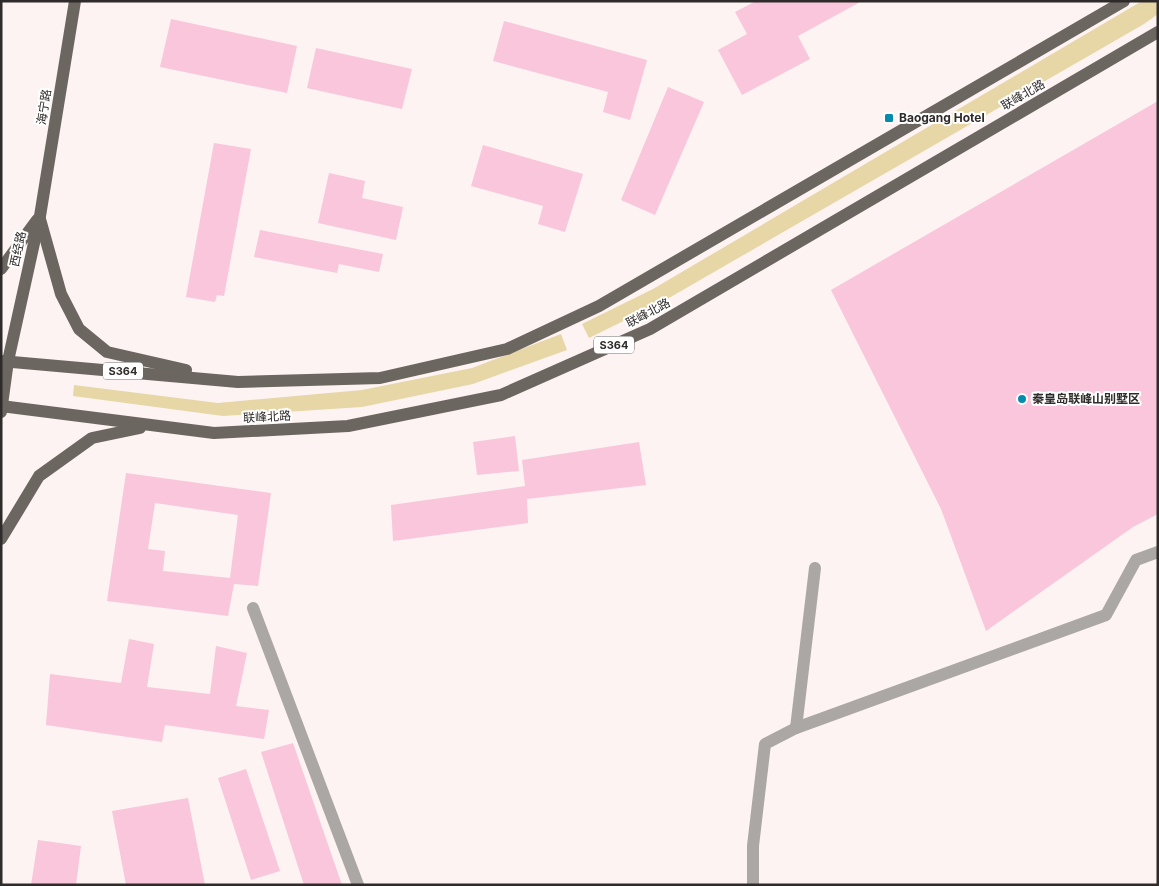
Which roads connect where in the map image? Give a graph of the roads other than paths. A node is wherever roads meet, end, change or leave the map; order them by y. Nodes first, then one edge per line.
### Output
1 (75, 1) edge
2 (1124, 1) edge
3 (1158, 32) edge
4 (40, 216) junction
5 (1, 269) edge
6 (4, 361) edge
7 (238, 382) junction
8 (1, 408) edge
9 (214, 433) junction
10 (1, 539) edge
11 (1158, 552) edge
12 (815, 568) dead end
13 (252, 608) dead end
14 (796, 728) junction
15 (358, 885) edge
16 (753, 885) edge

1 - 4 main road, 海宁路
2 - 7 main road, S364
3 - 9 main road, 联峰北路 / S364
4 - 5 main road
4 - 6 main road, 西经路
4 - 7 main road
6 - 7 main road, S364
6 - 8 main road, 西经路
8 - 9 main road, 联峰北路 / S364
9 - 10 main road
11 - 14 street
12 - 14 street
13 - 15 street
14 - 16 street

